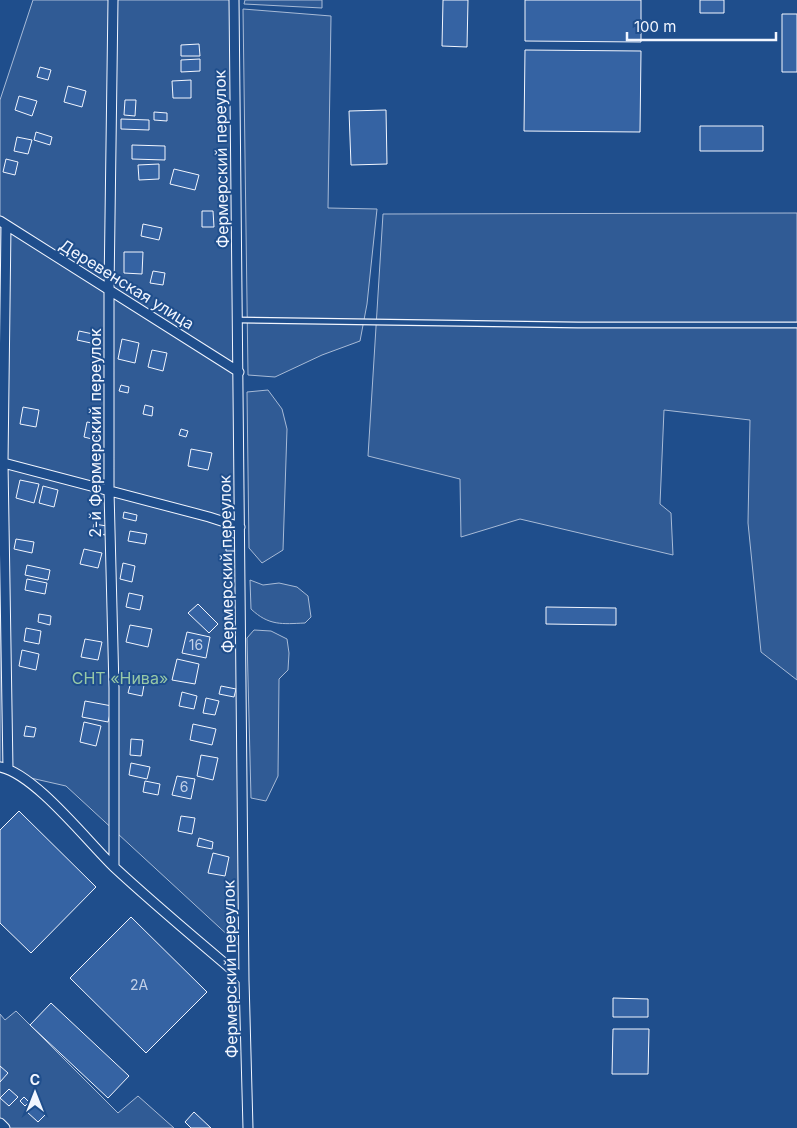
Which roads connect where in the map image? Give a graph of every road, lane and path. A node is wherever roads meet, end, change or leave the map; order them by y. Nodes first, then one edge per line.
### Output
1 (113, 0) edge
2 (234, 0) edge
3 (3, 223) edge
4 (109, 290) junction
5 (238, 320) junction
6 (797, 325) edge
7 (238, 372) junction
8 (1, 462) edge
9 (110, 491) junction
10 (240, 527) junction
11 (4, 768) edge
12 (114, 866) junction
13 (244, 980) junction
14 (0, 1123) edge
15 (5, 1128) edge
16 (248, 1128) edge

1 - 4 street, 2-й Фермерский переулок
2 - 5 street, Фермерский переулок
3 - 4 street, Деревенская улица
3 - 8 street
4 - 7 street, Деревенская улица
4 - 9 street, 2-й Фермерский переулок
5 - 6 lane
5 - 7 street, Фермерский переулок
7 - 10 street, Фермерский переулок
8 - 9 street
8 - 11 street
9 - 10 street
9 - 12 street, 2-й Фермерский переулок
10 - 13 street, Фермерский переулок
11 - 12 street
12 - 13 street
13 - 16 street, Фермерский переулок
14 - 15 street

